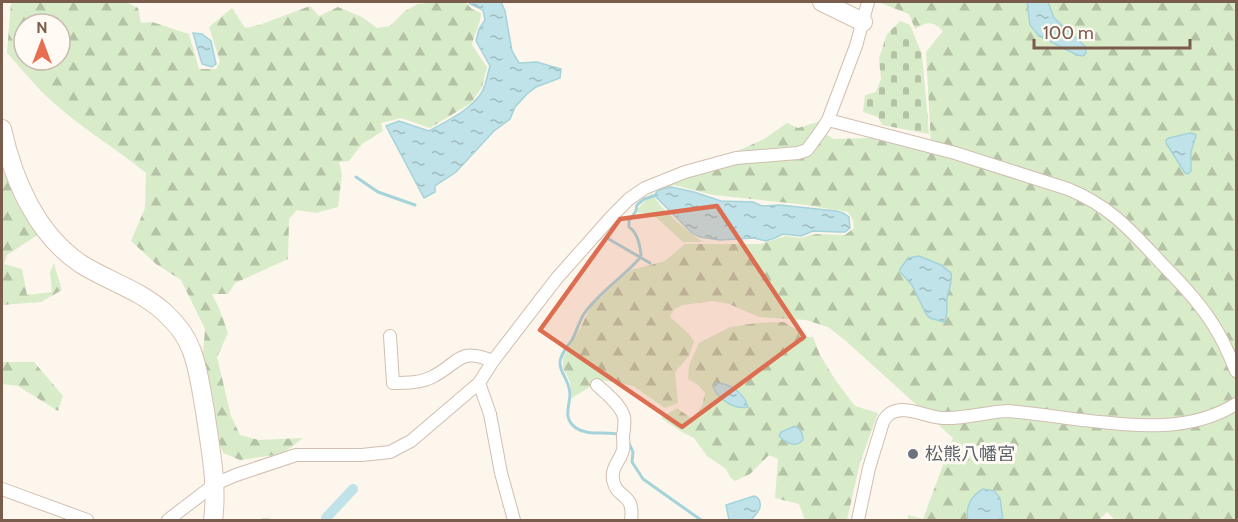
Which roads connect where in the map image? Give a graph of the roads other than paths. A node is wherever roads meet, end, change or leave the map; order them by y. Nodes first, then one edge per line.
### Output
1 (822, 2) edge
2 (868, 2) edge
3 (863, 22) junction
4 (828, 120) junction
5 (2, 129) edge
6 (390, 336) dead end
7 (493, 362) junction
8 (1236, 371) edge
9 (479, 383) junction
10 (597, 385) dead end
11 (1236, 404) edge
12 (214, 484) junction
13 (2, 489) edge
14 (87, 520) edge
15 (168, 520) edge
16 (213, 520) edge
17 (514, 520) edge
18 (631, 520) edge
19 (858, 520) edge

1 - 3 street
2 - 3 street
3 - 4 street
4 - 7 street
4 - 8 street
5 - 12 street
6 - 7 street
7 - 9 street
9 - 12 street
9 - 17 street
10 - 18 street
11 - 19 street
12 - 15 street
12 - 16 street
13 - 14 street

